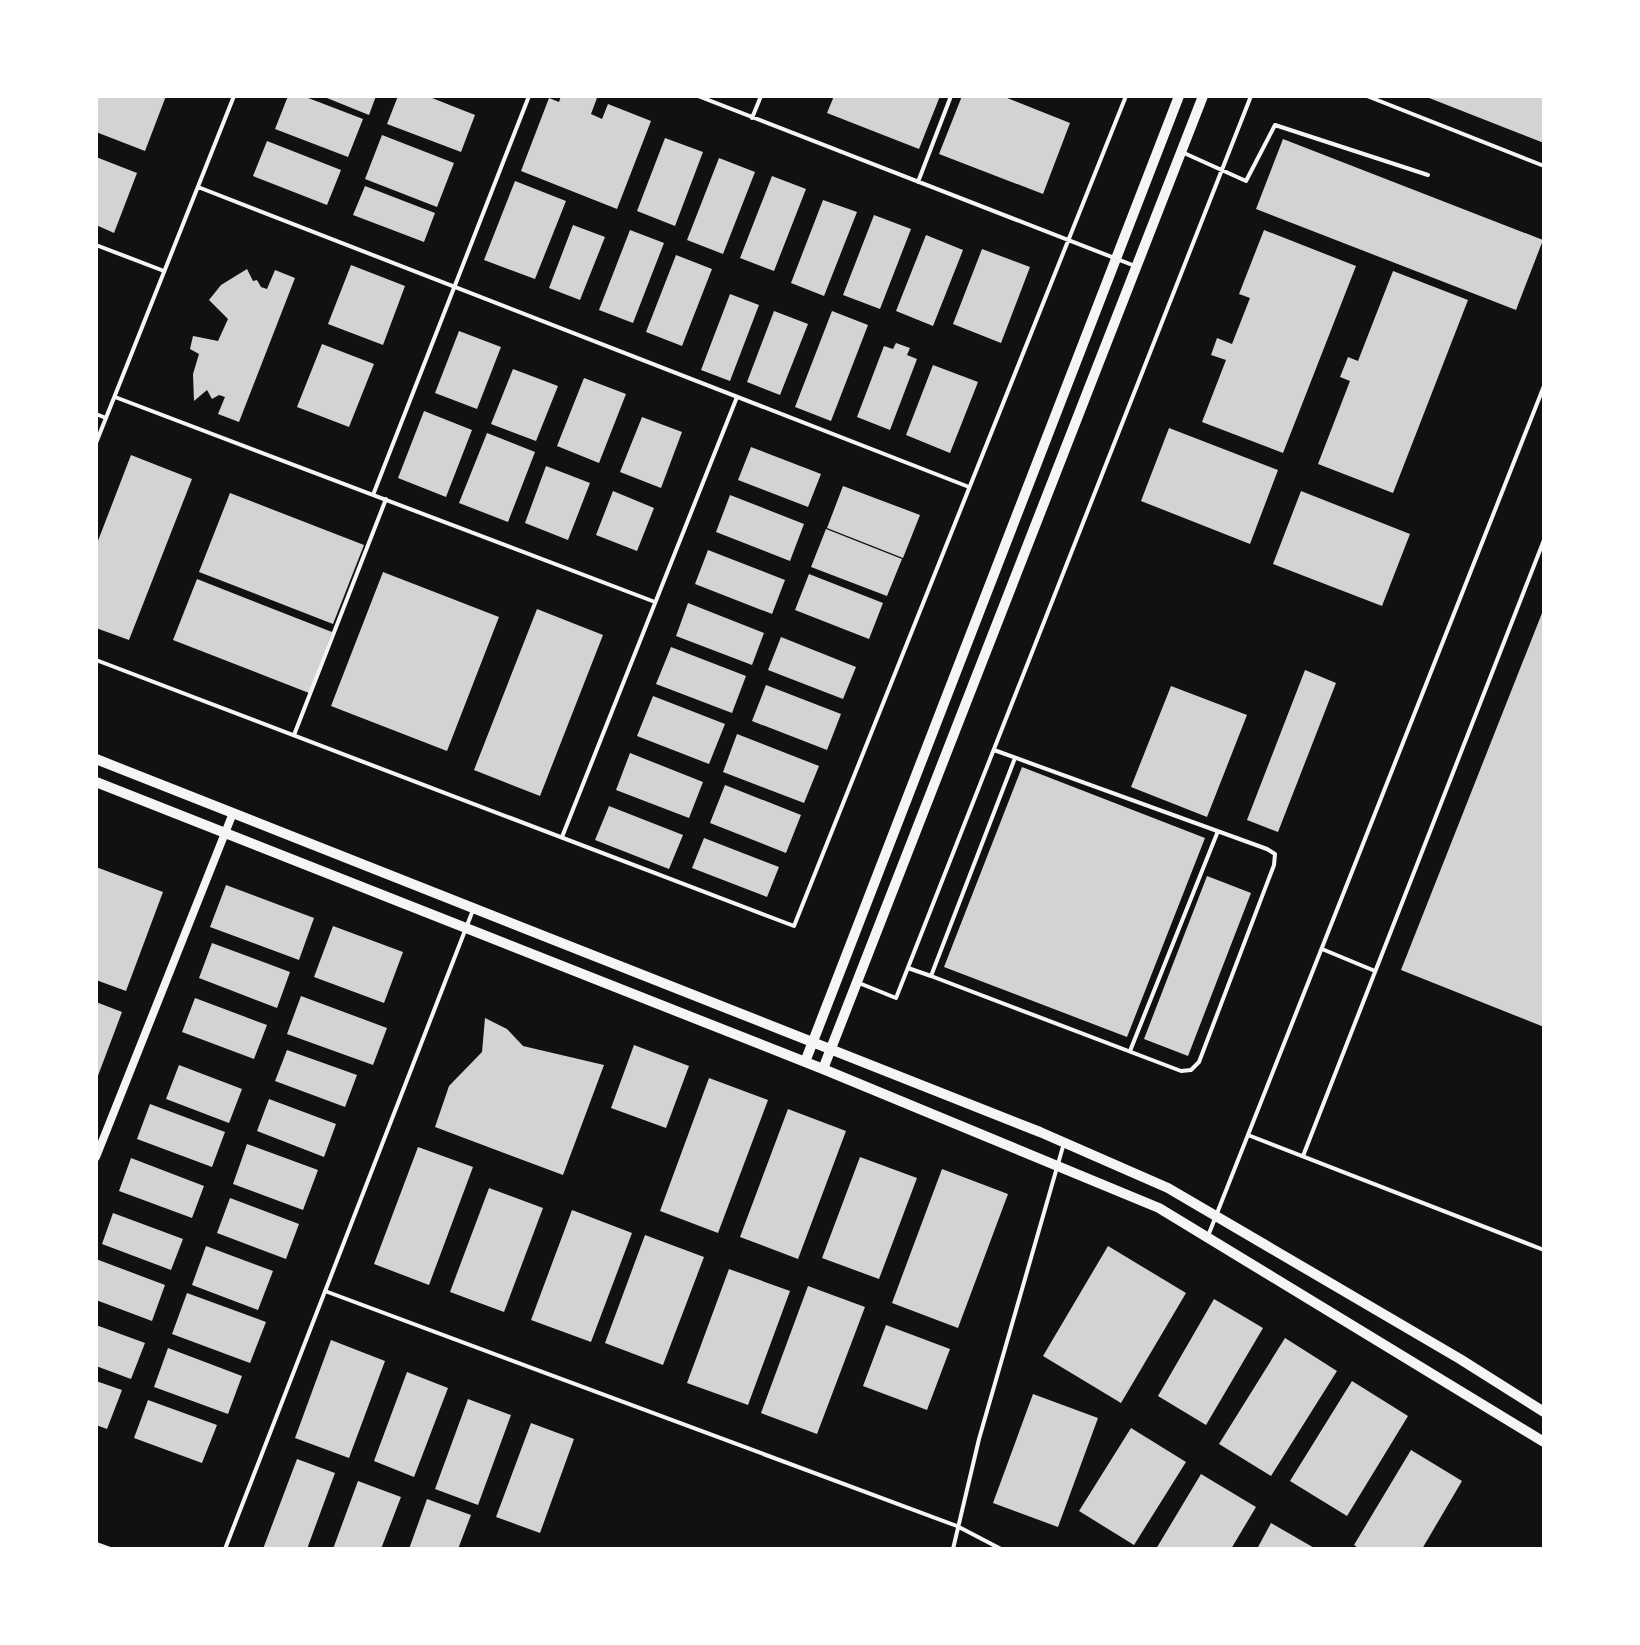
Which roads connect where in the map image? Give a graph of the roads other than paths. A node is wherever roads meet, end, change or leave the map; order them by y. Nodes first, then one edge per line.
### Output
1 (234, 96) edge
2 (529, 96) edge
3 (698, 96) edge
4 (761, 96) edge
5 (951, 96) edge
6 (1126, 96) edge
7 (1179, 96) edge
8 (1203, 96) edge
9 (1251, 96) edge
10 (1367, 96) edge
11 (752, 118) junction
12 (1181, 152) junction
13 (1544, 166) edge
14 (1223, 169) junction
15 (1428, 175) dead end
16 (918, 182) junction
17 (198, 187) junction
18 (1068, 240) junction
19 (96, 245) edge
20 (1116, 259) junction
21 (1136, 267) junction
22 (164, 271) junction
23 (455, 287) junction
24 (1544, 386) edge
25 (1542, 395) edge
26 (115, 397) junction
27 (737, 397) junction
28 (96, 414) edge
29 (106, 418) junction
30 (96, 443) edge
31 (969, 487) junction
32 (373, 495) junction
33 (386, 499) junction
34 (1544, 540) edge
35 (655, 602) junction
36 (96, 660) edge
37 (294, 735) junction
38 (994, 750) junction
39 (1015, 758) junction
40 (96, 759) edge
41 (96, 782) edge
42 (233, 813) junction
43 (1218, 831) junction
44 (225, 833) junction
45 (562, 838) junction
46 (474, 908) junction
47 (466, 928) junction
48 (1322, 949) junction
49 (908, 968) junction
50 (1375, 971) junction
51 (931, 976) junction
52 (857, 982) junction
53 (813, 1042) junction
54 (831, 1049) junction
55 (1130, 1051) junction
56 (805, 1062) junction
57 (823, 1069) junction
58 (1248, 1135) junction
59 (1064, 1143) junction
60 (1303, 1156) junction
61 (96, 1157) edge
62 (1058, 1168) junction
63 (1217, 1216) junction
64 (1208, 1238) junction
65 (1544, 1250) edge
66 (325, 1291) junction
67 (1544, 1412) edge
68 (1544, 1442) edge
69 (957, 1526) junction
70 (96, 1544) edge
71 (110, 1549) edge
72 (225, 1549) edge
73 (953, 1549) edge
74 (1001, 1549) edge

1 - 17 lane
2 - 23 lane
3 - 11 lane
4 - 11 lane
5 - 16 lane
6 - 18 lane
7 - 20 street
8 - 12 street
9 - 14 lane
10 - 13 lane
11 - 16 lane
12 - 14 lane
12 - 21 street
14 - 15 lane
14 - 38 lane
16 - 18 lane
17 - 22 lane
17 - 23 lane
18 - 20 lane
18 - 31 lane
19 - 22 lane
20 - 21 lane
20 - 53 street
21 - 52 street
22 - 26 lane
23 - 27 lane
23 - 32 lane
24 - 25 lane
25 - 48 lane
26 - 29 lane
26 - 32 lane
27 - 31 lane
27 - 35 lane
28 - 29 lane
29 - 30 lane
31 - 45 lane
32 - 33 lane
33 - 35 lane
33 - 37 lane
34 - 50 lane
35 - 45 lane
36 - 37 lane
37 - 45 lane
38 - 39 lane
38 - 49 lane
39 - 43 lane
39 - 51 lane
40 - 42 street
41 - 44 street
42 - 44 street
42 - 46 street
43 - 55 lane
43 - 55 lane
44 - 47 street
44 - 61 street
46 - 47 lane
46 - 53 street
47 - 56 street
47 - 66 lane
48 - 50 lane
48 - 58 lane
49 - 51 lane
49 - 52 lane
50 - 60 lane
51 - 55 lane
52 - 54 street
53 - 54 street
53 - 56 street
54 - 57 street
54 - 59 street
56 - 57 street
57 - 62 street
58 - 60 lane
58 - 63 lane
59 - 62 lane
59 - 63 street
60 - 65 lane
62 - 64 street
62 - 69 lane
63 - 64 lane
63 - 67 street
64 - 68 street
66 - 69 lane
66 - 72 lane
69 - 73 lane
69 - 74 lane
70 - 71 lane

